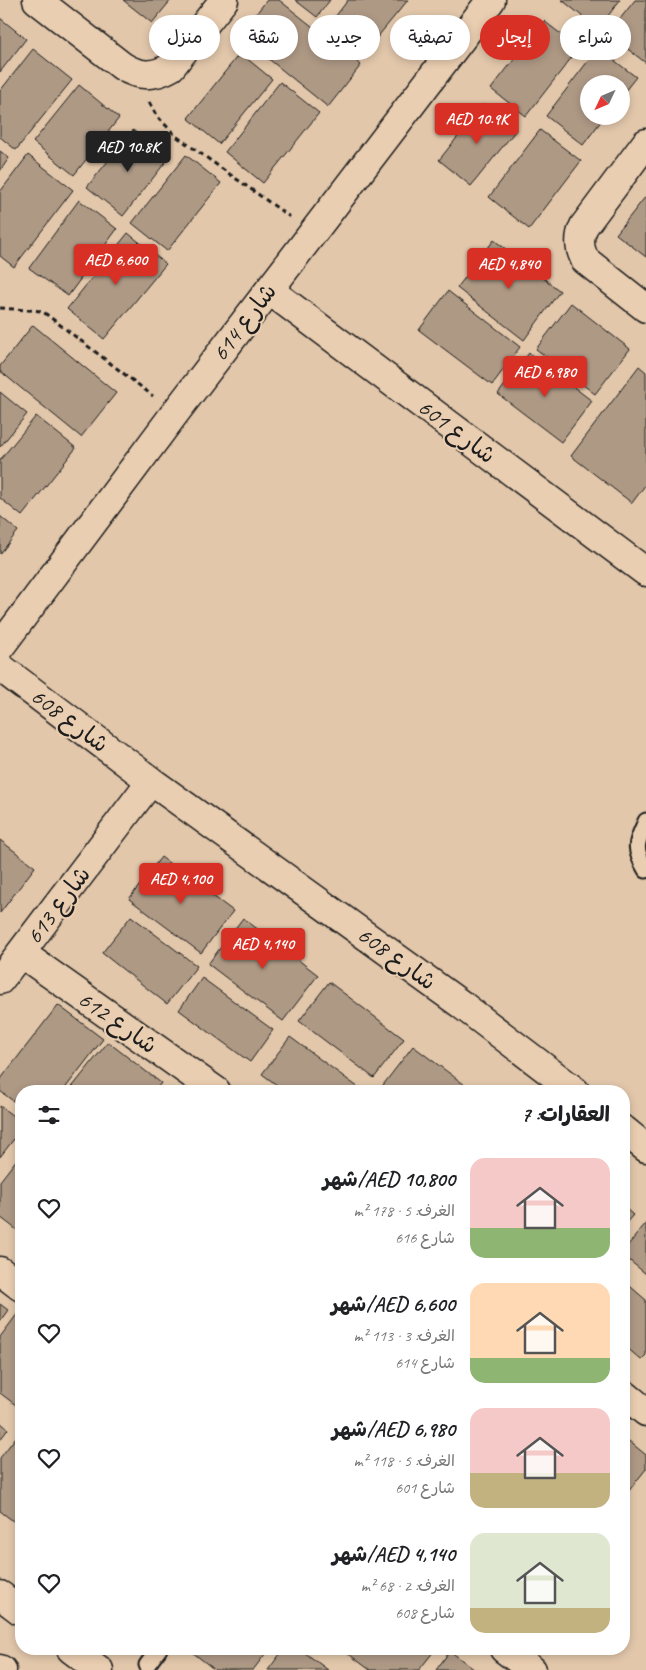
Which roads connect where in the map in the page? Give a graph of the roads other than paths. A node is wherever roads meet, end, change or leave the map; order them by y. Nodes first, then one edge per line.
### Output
1 (36, 0) edge
2 (224, 0) edge
3 (491, 0) edge
4 (646, 143) edge
5 (268, 290) junction
6 (646, 308) edge
7 (646, 572) edge
8 (0, 647) edge
9 (0, 667) edge
10 (151, 781) junction
11 (646, 821) edge
12 (646, 870) edge
13 (20, 953) junction
14 (0, 980) edge
15 (207, 1085) edge
16 (567, 1085) edge
17 (630, 1135) edge
18 (646, 1148) edge
19 (0, 1271) edge
20 (15, 1282) edge
21 (630, 1399) edge
22 (646, 1412) edge
23 (0, 1595) edge
24 (15, 1606) edge
25 (79, 1655) edge
26 (154, 1655) edge
27 (512, 1655) edge
28 (146, 1665) dead end
29 (99, 1670) edge
30 (532, 1670) edge

1 - 2 street
3 - 5 street, شارع 614
4 - 6 street
5 - 7 street, شارع 601
5 - 8 street, شارع 614
9 - 10 street, شارع 608
10 - 13 street, شارع 613
10 - 16 street, شارع 608
11 - 12 lane
13 - 14 street, شارع 613
13 - 15 street, شارع 612
17 - 18 street
19 - 20 street
21 - 22 street
23 - 24 street
25 - 29 street
26 - 28 lane
27 - 30 street

